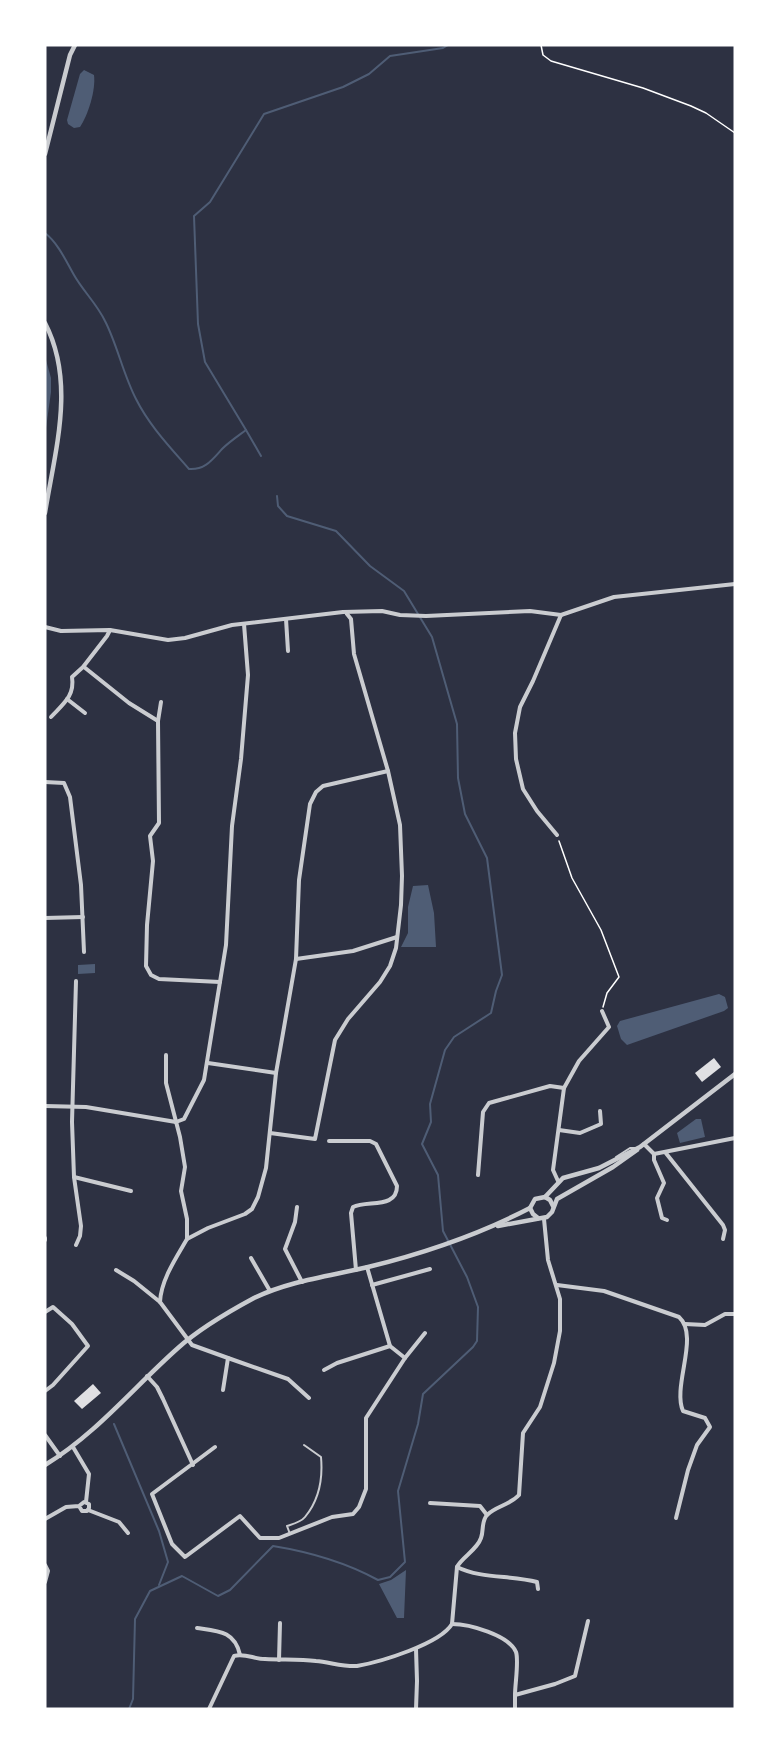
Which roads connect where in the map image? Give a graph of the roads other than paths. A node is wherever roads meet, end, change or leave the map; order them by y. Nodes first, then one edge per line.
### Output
1 (75, 45) edge
2 (45, 154) edge
3 (45, 323) edge
4 (45, 513) edge
5 (735, 585) edge
6 (347, 613) junction
7 (561, 615) junction
8 (286, 619) junction
9 (244, 624) junction
10 (45, 627) edge
11 (110, 630) junction
12 (288, 651) dead end
13 (83, 667) junction
14 (68, 699) junction
15 (161, 702) dead end
16 (86, 713) dead end
17 (51, 717) dead end
18 (158, 722) junction
19 (388, 771) junction
20 (45, 782) edge
21 (557, 835) road end
22 (83, 917) junction
23 (45, 918) edge
24 (397, 937) junction
25 (84, 952) dead end
26 (296, 959) junction
27 (76, 981) dead end
28 (220, 982) junction
29 (602, 1011) road end
30 (166, 1054) dead end
31 (208, 1063) junction
32 (276, 1073) junction
33 (735, 1074) edge
34 (564, 1088) junction
35 (45, 1106) edge
36 (73, 1106) junction
37 (600, 1111) dead end
38 (176, 1122) junction
39 (559, 1130) junction
40 (270, 1133) junction
41 (735, 1138) edge
42 (329, 1141) dead end
43 (640, 1146) junction
44 (665, 1152) junction
45 (654, 1154) junction
46 (577, 1175) junction
47 (478, 1176) dead end
48 (74, 1177) junction
49 (558, 1181) junction
50 (580, 1186) junction
51 (131, 1191) dead end
52 (545, 1197) junction
53 (553, 1206) junction
54 (297, 1207) dead end
55 (530, 1208) junction
56 (538, 1218) junction
57 (544, 1219) junction
58 (667, 1220) dead end
59 (496, 1226) junction
60 (187, 1239) junction
61 (723, 1239) dead end
62 (76, 1245) dead end
63 (251, 1258) dead end
64 (367, 1268) junction
65 (430, 1269) dead end
66 (116, 1270) dead end
67 (356, 1270) junction
68 (302, 1282) junction
69 (372, 1285) junction
70 (557, 1285) junction
71 (270, 1291) junction
72 (160, 1302) junction
73 (45, 1312) edge
74 (735, 1314) edge
75 (686, 1324) junction
76 (425, 1332) dead end
77 (188, 1340) junction
78 (390, 1346) junction
79 (228, 1358) junction
80 (405, 1358) junction
81 (324, 1370) dead end
82 (147, 1376) junction
83 (223, 1390) dead end
84 (45, 1391) edge
85 (309, 1398) dead end
86 (45, 1435) edge
87 (304, 1445) dead end
88 (73, 1447) junction
89 (215, 1448) dead end
90 (60, 1456) junction
91 (45, 1465) edge
92 (193, 1465) junction
93 (86, 1502) junction
94 (430, 1503) dead end
95 (80, 1506) junction
96 (88, 1510) junction
97 (487, 1515) junction
98 (676, 1518) dead end
99 (45, 1519) edge
100 (129, 1533) dead end
101 (290, 1534) junction
102 (45, 1565) edge
103 (456, 1568) junction
104 (45, 1582) edge
105 (538, 1589) dead end
106 (588, 1621) dead end
107 (280, 1623) dead end
108 (452, 1624) junction
109 (197, 1628) dead end
110 (416, 1649) junction
111 (240, 1655) junction
112 (279, 1660) junction
113 (515, 1695) junction
114 (209, 1709) edge
115 (416, 1709) edge
116 (514, 1709) edge

1 - 2 street
3 - 4 street
5 - 7 street
6 - 7 street
6 - 8 street
6 - 19 street
7 - 21 street
8 - 9 street
8 - 12 street
9 - 11 street
9 - 28 street
10 - 11 street
11 - 13 street
13 - 14 street
13 - 18 street
14 - 16 street
14 - 17 street
15 - 18 street
18 - 28 street
19 - 24 street
19 - 26 street
20 - 22 street
22 - 23 street
22 - 25 street
24 - 26 street
24 - 40 street
26 - 32 street
27 - 36 street
28 - 31 street
29 - 34 street
30 - 38 street
31 - 32 street
31 - 38 street
32 - 40 street
33 - 43 street
34 - 39 street
34 - 47 street
35 - 36 street
36 - 38 street
36 - 48 street
37 - 39 street
38 - 60 street
39 - 49 street
40 - 60 street
41 - 44 street
42 - 67 street
43 - 45 street
43 - 46 street
43 - 50 street
44 - 45 street
44 - 61 street
45 - 58 street
46 - 49 street
46 - 50 street
48 - 51 street
48 - 62 street
49 - 52 street
50 - 53 street
52 - 53 street
52 - 55 street
53 - 57 street
54 - 68 street
55 - 56 street
55 - 59 street
56 - 57 street
56 - 59 street
57 - 70 street
59 - 64 street
60 - 72 street
63 - 71 street
64 - 67 street
64 - 69 street
65 - 69 street
66 - 72 street
67 - 68 street
68 - 71 street
69 - 78 street
70 - 75 street
70 - 97 street
71 - 77 street
72 - 77 street
73 - 84 street
74 - 75 street
75 - 98 street
76 - 80 street
77 - 79 street
77 - 82 street
78 - 80 street
78 - 81 street
79 - 83 street
79 - 85 street
80 - 101 street
82 - 88 street
82 - 92 street
86 - 90 street
87 - 101 lane
88 - 90 street
88 - 93 street
89 - 92 street
90 - 91 street
92 - 101 street
93 - 95 street
93 - 96 street
94 - 97 street
95 - 96 street
95 - 99 street
96 - 100 street
97 - 103 street
102 - 104 street
103 - 105 street
103 - 108 street
106 - 113 street
107 - 112 street
108 - 110 street
108 - 113 street
109 - 111 street
110 - 112 street
110 - 115 street
111 - 112 street
111 - 114 street
113 - 116 street

